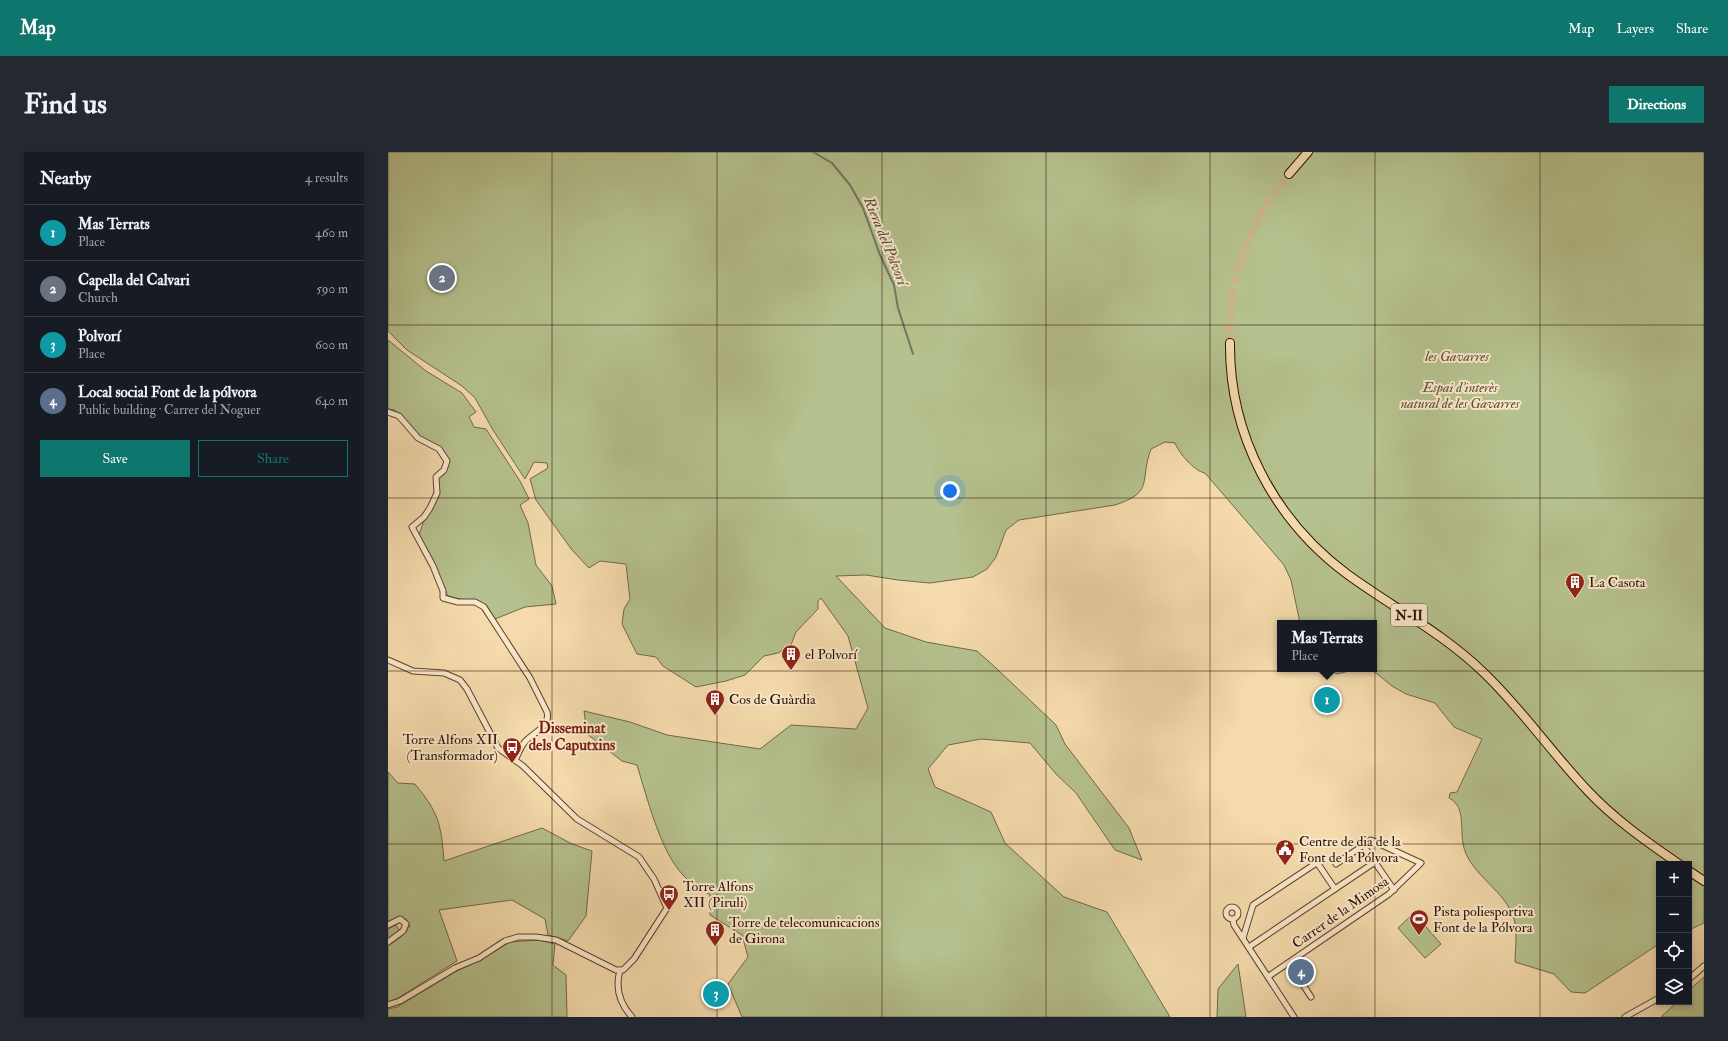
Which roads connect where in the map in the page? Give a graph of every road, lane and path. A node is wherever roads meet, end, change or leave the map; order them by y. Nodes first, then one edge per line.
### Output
1 (1306, 155) edge
2 (1289, 174) tunnel mouth
3 (1230, 343) tunnel mouth
4 (388, 412) edge
5 (388, 660) edge
6 (515, 760) junction
7 (1363, 845) junction
8 (1675, 861) edge
9 (1375, 862) junction
10 (1336, 864) dead end
11 (1692, 873) edge
12 (1704, 881) edge
13 (1335, 889) junction
14 (1394, 890) junction
15 (1233, 920) dead end
16 (388, 926) edge
17 (1243, 938) junction
18 (388, 942) edge
19 (1249, 947) junction
20 (1289, 963) junction
21 (1704, 966) edge
22 (620, 970) junction
23 (1269, 976) junction
24 (1692, 976) edge
25 (1311, 996) dead end
26 (1656, 1000) edge
27 (388, 1005) edge
28 (632, 1017) edge
29 (1294, 1017) edge
30 (1625, 1017) edge

1 - 2 highway
3 - 8 highway, N-II
4 - 6 street
5 - 6 street
6 - 22 street
7 - 9 street
7 - 10 street
7 - 14 street, Carrer de la Mimosa
9 - 13 street
9 - 14 street
11 - 12 highway
13 - 17 street
13 - 19 street
14 - 20 street, Carrer de la Mimosa
15 - 17 street
16 - 18 street
17 - 19 street
19 - 23 street
20 - 23 street, Carrer de la Mimosa
20 - 25 street
21 - 24 street
22 - 27 street
22 - 28 street
23 - 29 street
26 - 30 street

